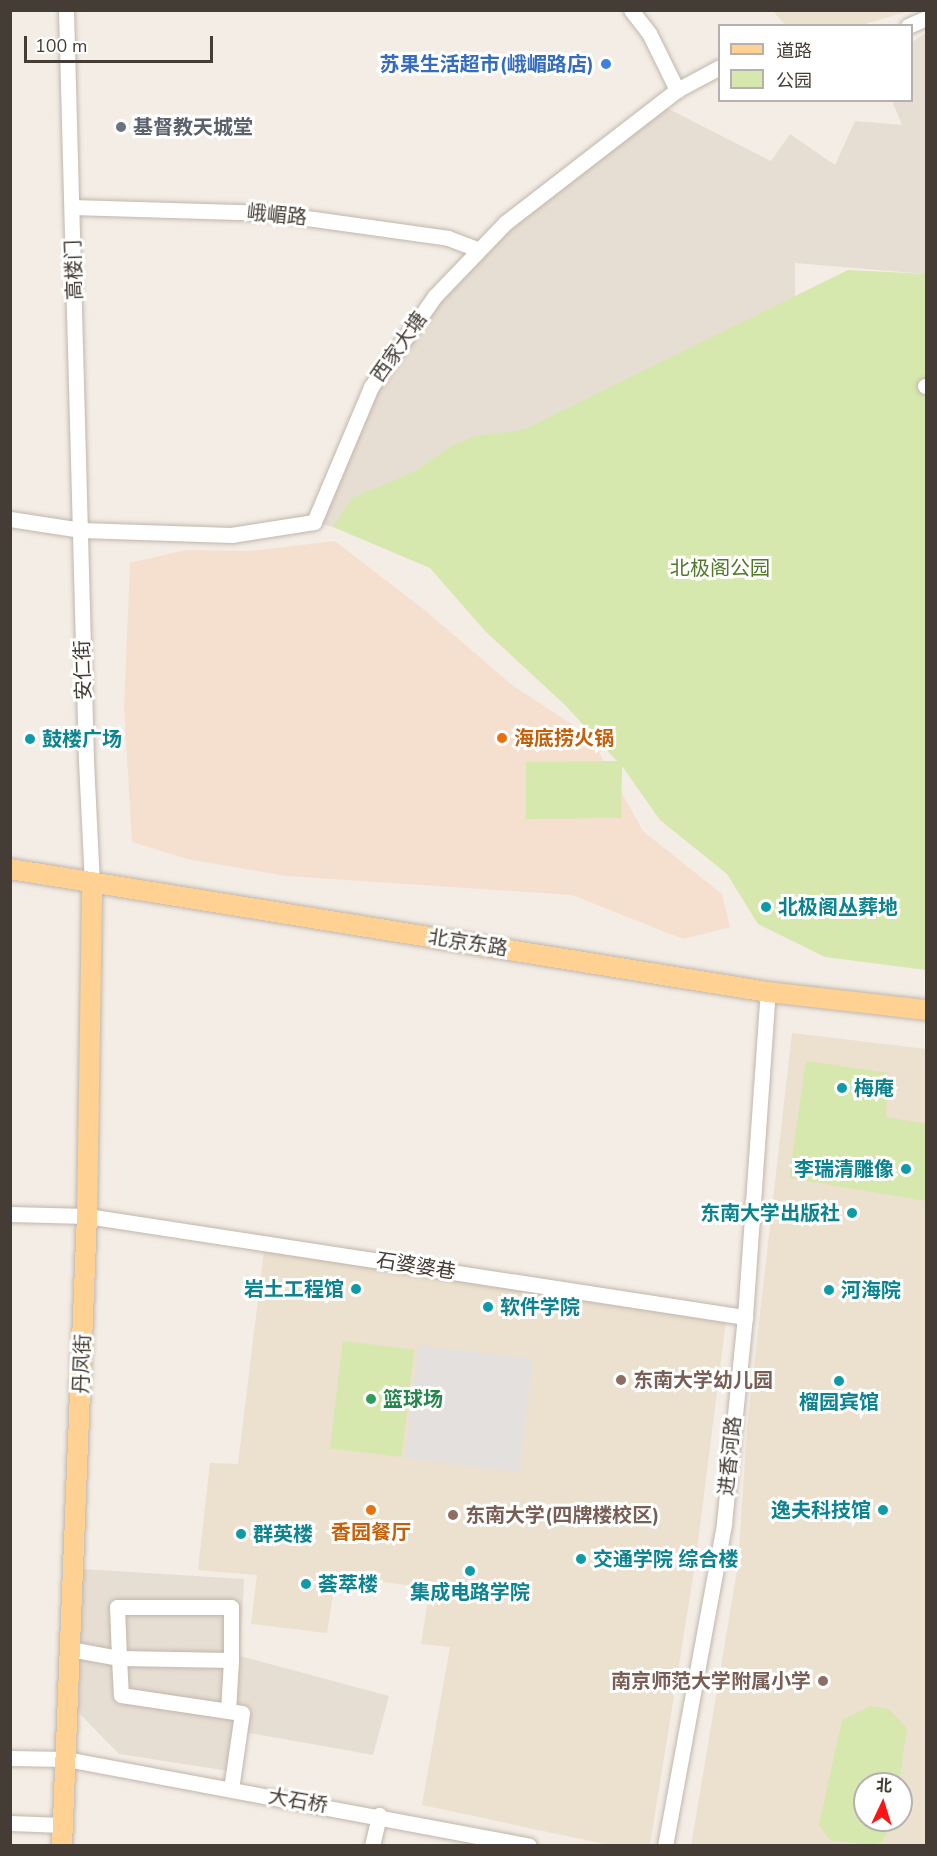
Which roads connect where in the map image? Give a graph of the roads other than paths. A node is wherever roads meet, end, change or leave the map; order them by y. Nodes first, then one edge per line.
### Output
1 (66, 10) edge
2 (631, 10) edge
3 (927, 18) edge
4 (913, 24) edge
5 (718, 68) edge
6 (677, 90) junction
7 (72, 207) junction
8 (479, 249) junction
9 (10, 519) edge
10 (81, 530) junction
11 (10, 869) edge
12 (92, 882) junction
13 (768, 992) junction
14 (927, 1010) edge
15 (10, 1214) edge
16 (87, 1216) junction
17 (745, 1317) junction
18 (70, 1649) junction
19 (119, 1658) junction
20 (231, 1660) junction
21 (228, 1711) junction
22 (10, 1758) edge
23 (66, 1759) junction
24 (231, 1789) junction
25 (379, 1815) junction
26 (10, 1823) edge
27 (63, 1825) junction
28 (62, 1845) edge
29 (372, 1845) edge
30 (529, 1845) edge
31 (665, 1845) edge

1 - 7 street, 高楼门
2 - 6 street
3 - 4 street
5 - 6 street, 西家大塘
6 - 8 street, 西家大塘
7 - 8 street, 峨嵋路
7 - 10 street, 高楼门
8 - 10 street, 西家大塘
9 - 10 street
10 - 12 street, 安仁街
11 - 12 main road, 北京东路
12 - 13 main road, 北京东路
12 - 16 main road, 丹凤街
13 - 14 main road, 北京东路
13 - 17 street, 进香河路
15 - 16 street, 石婆婆巷
16 - 17 street, 石婆婆巷
16 - 18 main road, 丹凤街
17 - 31 street, 进香河路
18 - 19 street
18 - 23 main road, 丹凤街
19 - 20 street
19 - 20 street
19 - 21 street
20 - 21 street
21 - 24 street
22 - 23 street, 大石桥
23 - 24 street, 大石桥
23 - 27 main road, 丹凤街
24 - 25 street, 大石桥
25 - 29 street
25 - 30 street, 大石桥
26 - 27 street
27 - 28 main road, 丹凤街

